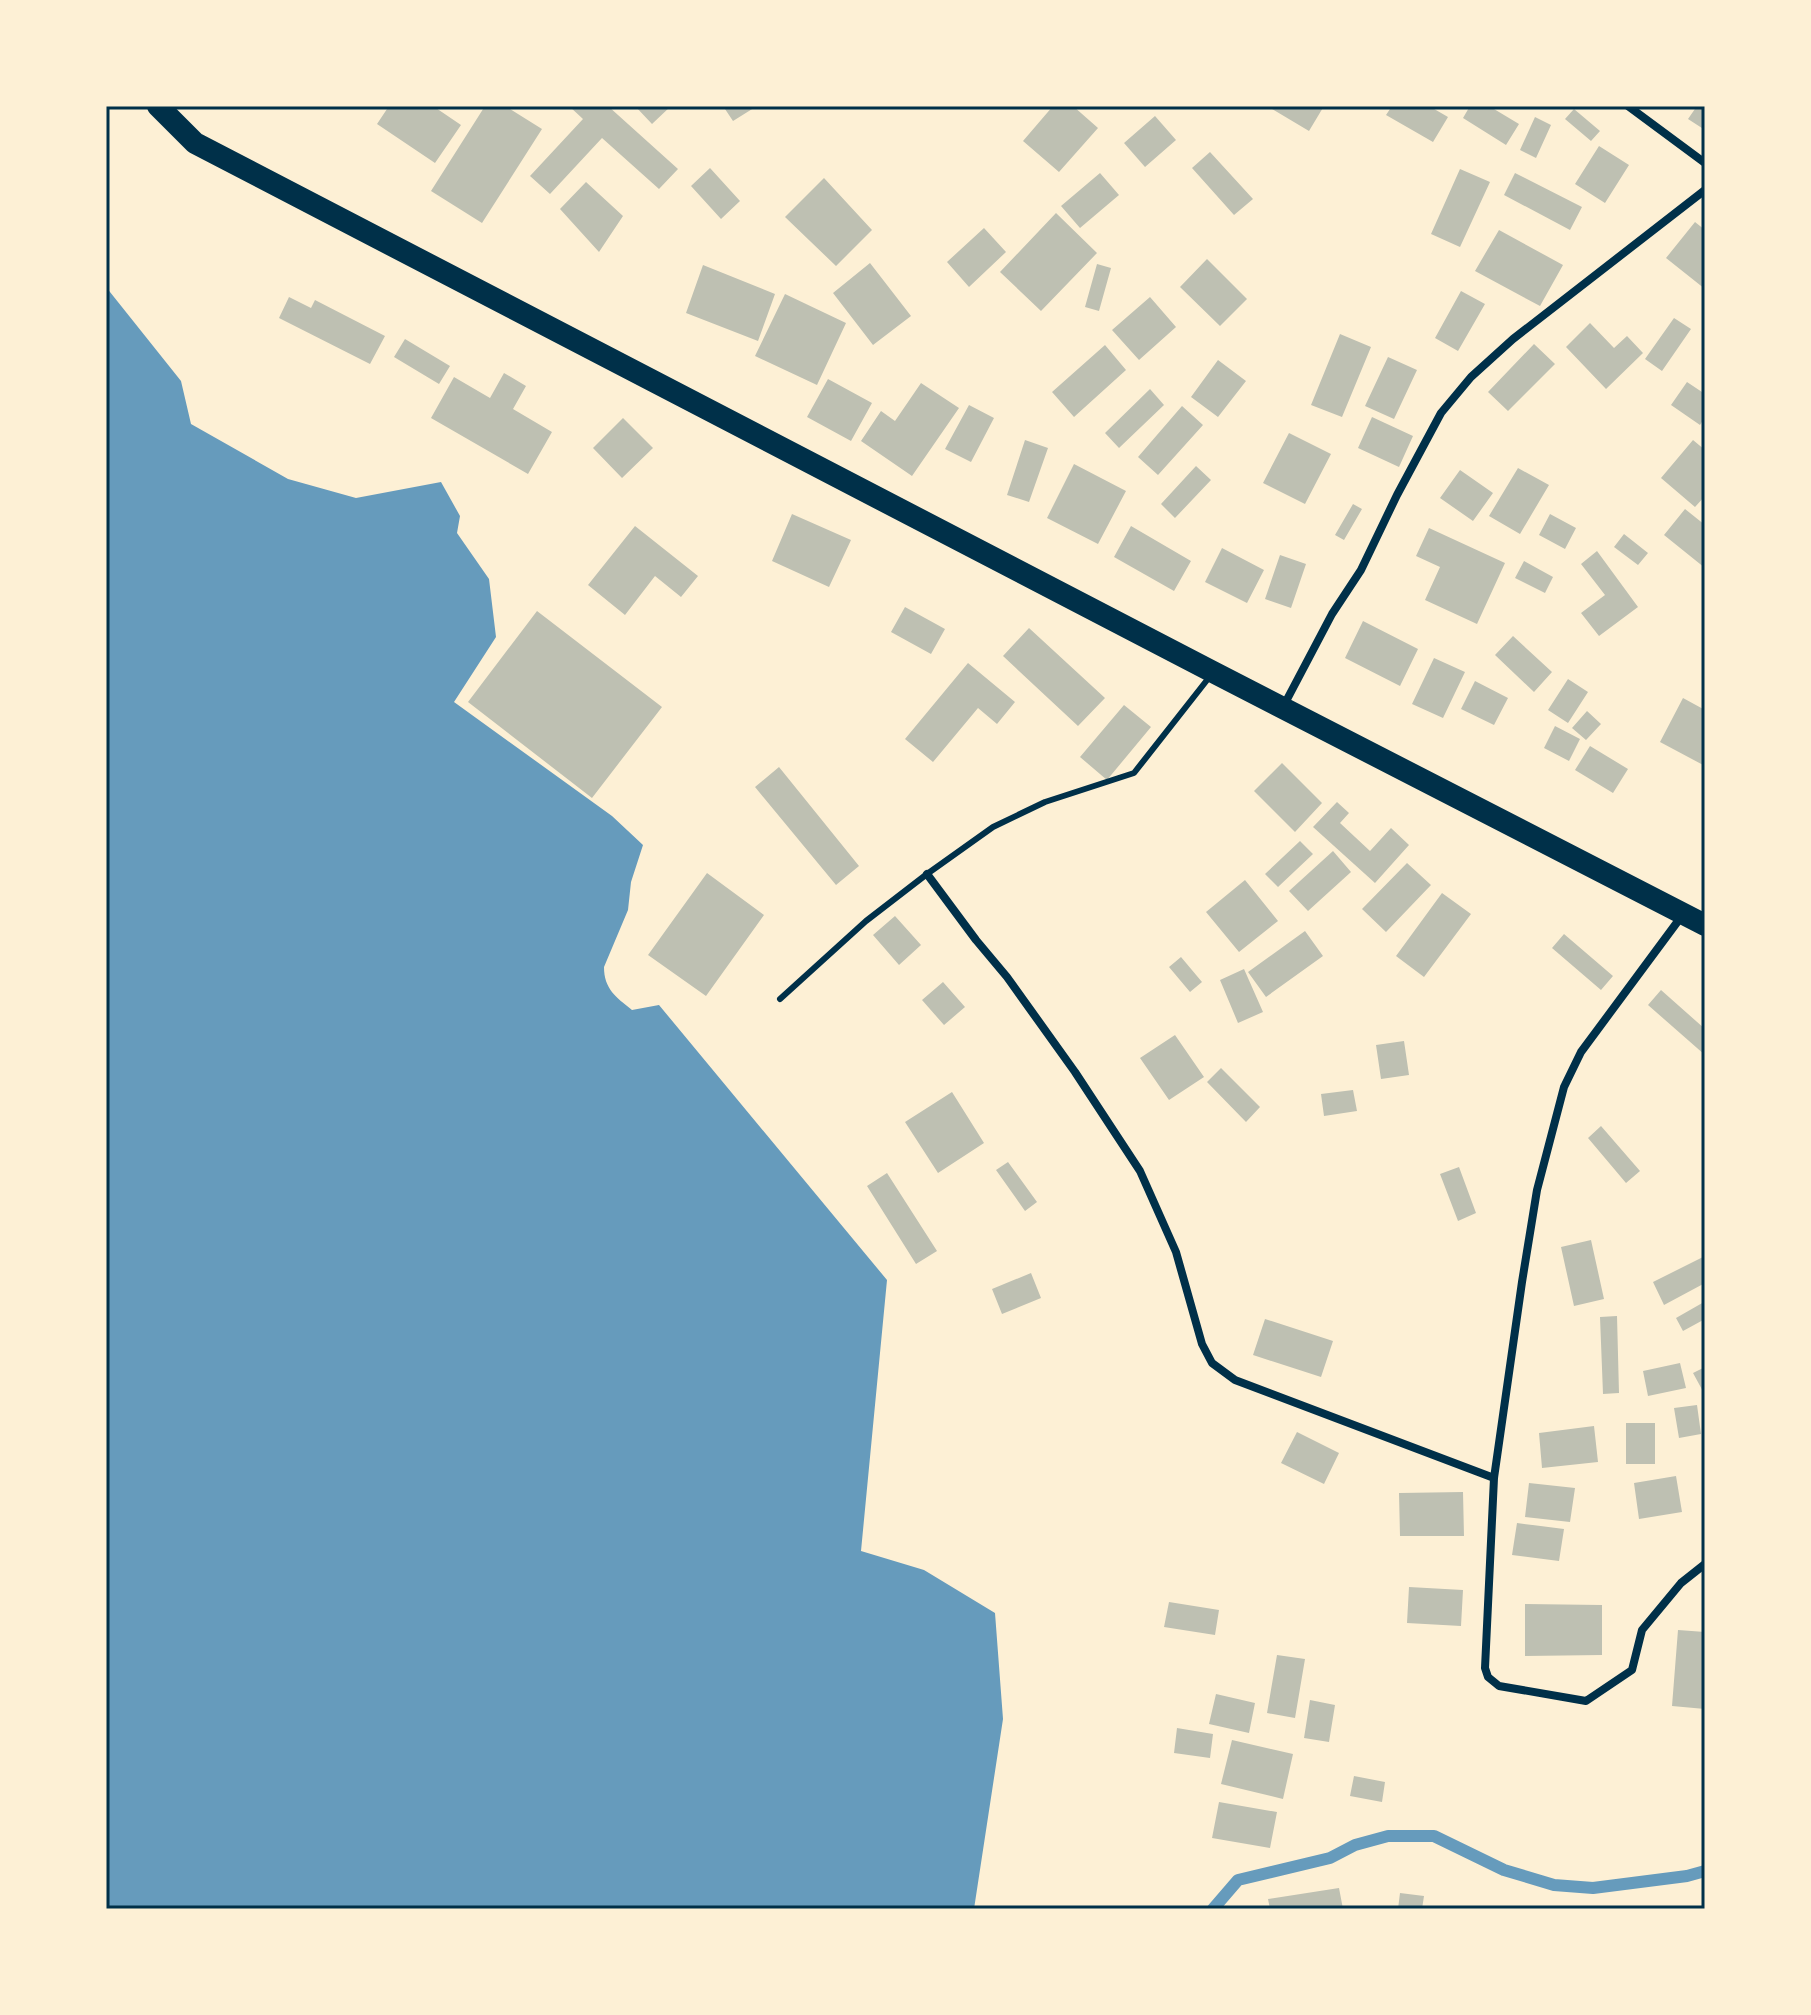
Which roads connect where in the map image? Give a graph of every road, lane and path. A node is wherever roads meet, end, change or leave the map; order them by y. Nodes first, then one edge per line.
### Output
1 (158, 106) edge
2 (1628, 106) edge
3 (1705, 163) edge
4 (1705, 190) edge
5 (1213, 672) junction
6 (1283, 708) junction
7 (927, 874) junction
8 (1684, 913) junction
9 (1705, 925) edge
10 (780, 999) dead end
11 (1494, 1478) junction
12 (1705, 1564) edge

1 - 5 highway
2 - 3 street
4 - 6 street
5 - 6 highway
5 - 7 lane
6 - 8 highway
7 - 10 lane
7 - 11 street
8 - 9 highway
8 - 11 street
11 - 12 street

